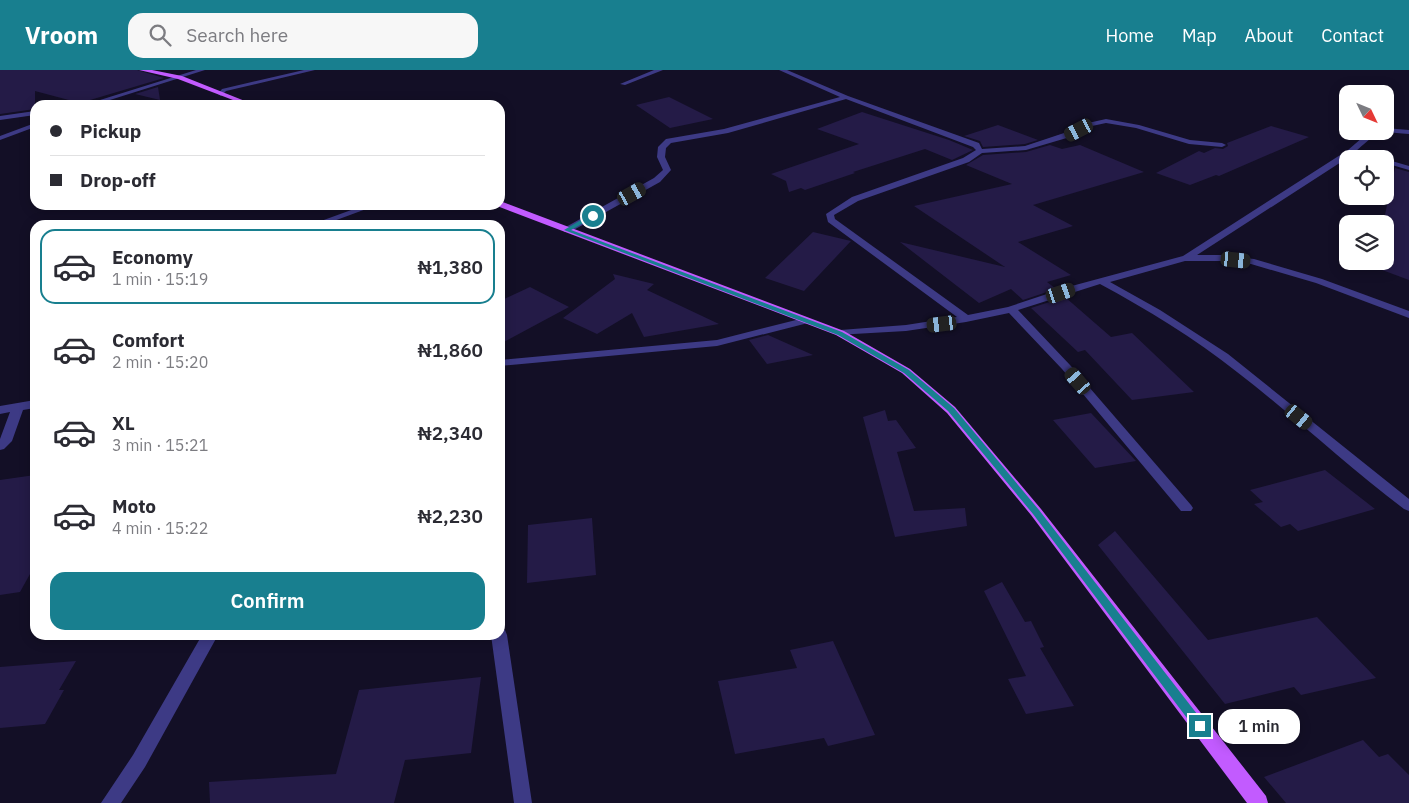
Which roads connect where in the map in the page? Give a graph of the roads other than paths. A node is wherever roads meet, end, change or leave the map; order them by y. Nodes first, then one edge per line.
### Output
1 (142, 70) edge
2 (202, 70) edge
3 (312, 70) edge
4 (660, 70) edge
5 (782, 70) edge
6 (180, 77) junction
7 (623, 84) dead end
8 (221, 94) junction
9 (846, 97) junction
10 (101, 100) edge
11 (238, 100) edge
12 (30, 114) edge
13 (0, 118) edge
14 (30, 127) edge
15 (1394, 131) edge
16 (1409, 132) edge
17 (0, 138) edge
18 (1365, 140) edge
19 (1222, 146) dead end
20 (1353, 150) edge
21 (980, 151) junction
22 (1339, 160) edge
23 (1394, 164) edge
24 (1409, 168) edge
25 (505, 206) edge
26 (358, 210) edge
27 (329, 220) edge
28 (567, 230) junction
29 (1185, 258) junction
30 (1103, 282) junction
31 (1011, 309) junction
32 (1409, 315) edge
33 (966, 319) junction
34 (804, 321) junction
35 (840, 333) junction
36 (505, 363) edge
37 (30, 405) edge
38 (18, 407) junction
39 (0, 410) edge
40 (0, 446) edge
41 (1409, 506) edge
42 (1186, 508) dead end
43 (207, 640) edge
44 (500, 640) edge
45 (110, 803) edge
46 (523, 803) edge
47 (1259, 803) edge

1 - 6 main road
2 - 6 street
3 - 8 street
4 - 7 street
5 - 9 street
6 - 8 main road
6 - 10 street
8 - 11 main road
9 - 21 street
9 - 28 street
12 - 13 street
14 - 17 street
15 - 16 street
18 - 20 street
19 - 21 street
21 - 33 street
22 - 29 street
23 - 24 street
25 - 28 main road
26 - 27 street
28 - 34 main road
29 - 30 street
29 - 32 street
30 - 31 street
30 - 41 street
31 - 33 street
31 - 42 street
33 - 35 street
34 - 35 main road
34 - 36 street
35 - 47 main road
37 - 38 street
38 - 39 street
38 - 40 street
43 - 45 street
44 - 46 street

